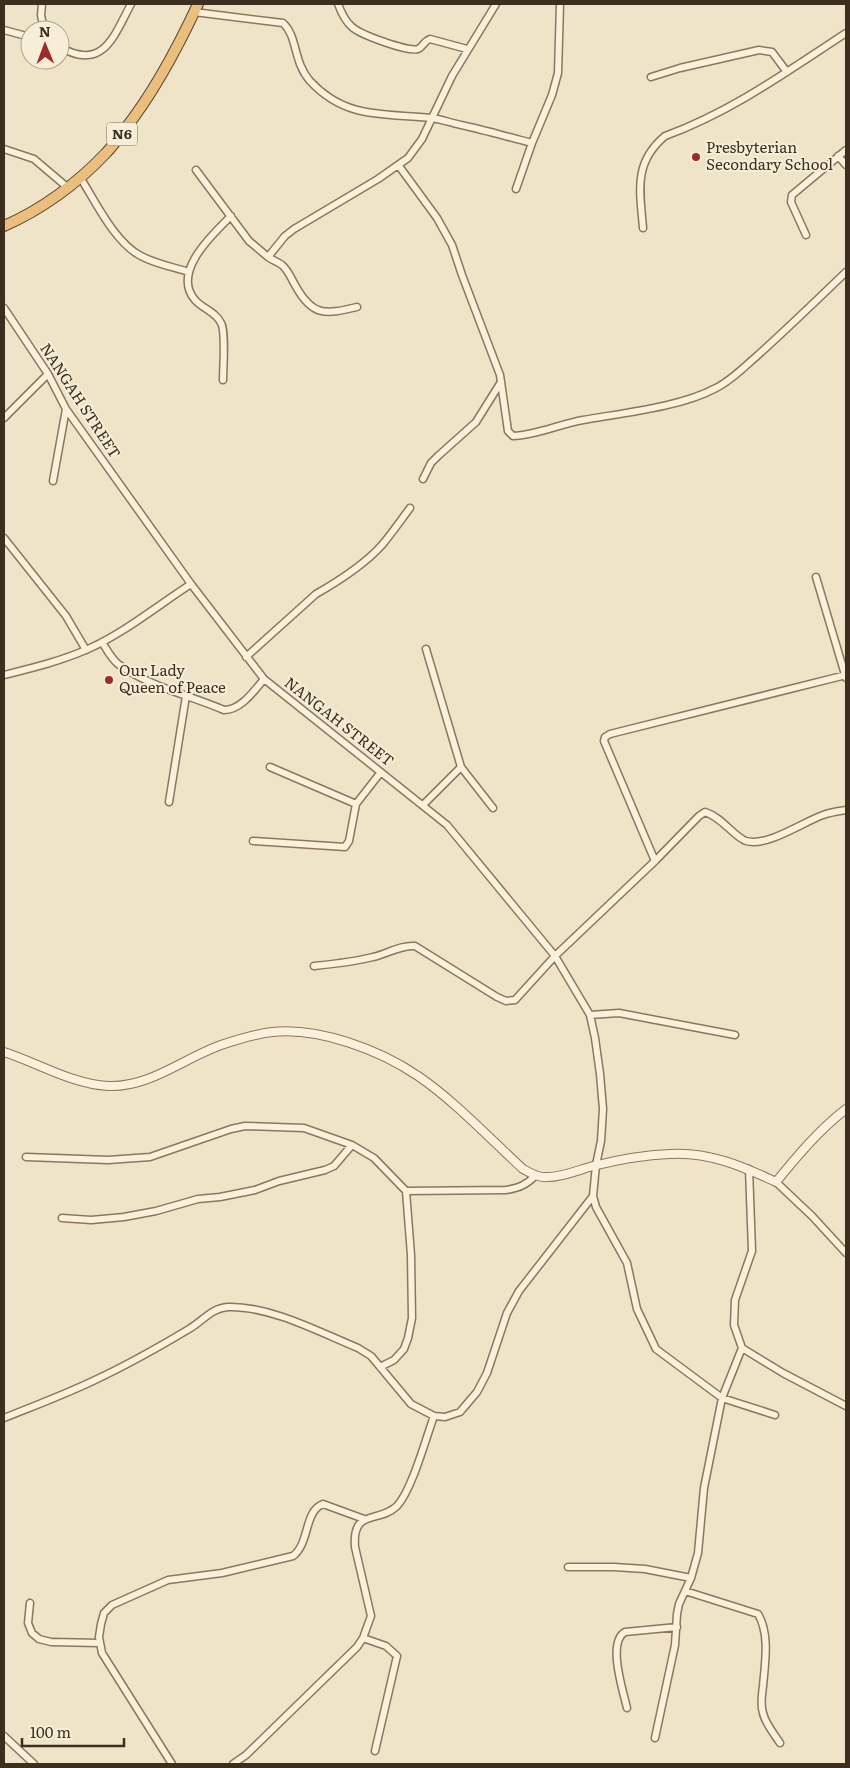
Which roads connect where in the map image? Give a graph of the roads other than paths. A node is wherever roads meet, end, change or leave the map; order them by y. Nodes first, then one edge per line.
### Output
1 (42, 4) edge
2 (131, 4) edge
3 (338, 4) edge
4 (496, 4) edge
5 (560, 4) edge
6 (196, 8) edge
7 (42, 20) edge
8 (4, 30) edge
9 (846, 33) edge
10 (20, 34) edge
11 (467, 49) junction
12 (70, 51) edge
13 (787, 72) junction
14 (651, 77) dead end
15 (432, 118) junction
16 (532, 143) junction
17 (4, 149) edge
18 (846, 150) edge
19 (838, 156) junction
20 (846, 165) edge
21 (399, 166) junction
22 (196, 170) dead end
23 (80, 176) junction
24 (67, 187) junction
25 (516, 189) dead end
26 (231, 216) junction
27 (4, 226) edge
28 (643, 228) dead end
29 (806, 236) dead end
30 (268, 257) junction
31 (189, 272) junction
32 (846, 272) edge
33 (357, 307) dead end
34 (4, 308) edge
35 (48, 374) junction
36 (224, 380) dead end
37 (501, 382) junction
38 (66, 409) junction
39 (4, 418) edge
40 (423, 479) dead end
41 (53, 481) dead end
42 (410, 508) dead end
43 (4, 538) edge
44 (816, 577) dead end
45 (191, 584) junction
46 (102, 642) junction
47 (426, 649) dead end
48 (86, 650) junction
49 (246, 657) junction
50 (4, 675) edge
51 (846, 677) edge
52 (264, 679) junction
53 (186, 696) junction
54 (462, 767) junction
55 (270, 768) dead end
56 (381, 772) junction
57 (169, 802) dead end
58 (356, 804) junction
59 (424, 806) junction
60 (493, 808) dead end
61 (846, 810) edge
62 (253, 841) dead end
63 (655, 862) junction
64 (555, 956) junction
65 (314, 966) dead end
66 (590, 1015) junction
67 (736, 1035) dead end
68 (4, 1052) edge
69 (846, 1110) edge
70 (352, 1145) junction
71 (26, 1157) dead end
72 (596, 1165) junction
73 (749, 1169) junction
74 (535, 1176) junction
75 (776, 1182) junction
76 (406, 1191) junction
77 (593, 1196) junction
78 (62, 1218) dead end
79 (846, 1253) edge
80 (742, 1348) junction
81 (380, 1367) junction
82 (722, 1398) junction
83 (846, 1406) edge
84 (775, 1415) dead end
85 (434, 1416) junction
86 (4, 1418) edge
87 (364, 1519) junction
88 (568, 1567) dead end
89 (691, 1578) junction
90 (685, 1591) junction
91 (30, 1603) dead end
92 (677, 1627) junction
93 (363, 1638) junction
94 (100, 1643) junction
95 (627, 1708) dead end
96 (4, 1736) edge
97 (655, 1738) dead end
98 (780, 1743) dead end
99 (375, 1751) dead end
100 (34, 1764) edge
101 (172, 1764) edge
102 (233, 1764) edge

1 - 7 street
2 - 12 street
3 - 11 street
4 - 11 street
5 - 16 street
6 - 15 street
6 - 23 highway, N6
8 - 10 street
9 - 13 street
11 - 15 street
13 - 14 street
13 - 28 street
15 - 16 street
15 - 21 street
16 - 25 street
17 - 24 street
18 - 19 street
19 - 20 street
19 - 29 street
21 - 30 street
21 - 37 street
22 - 26 street
23 - 24 highway, N6
23 - 31 street
24 - 27 highway, N6
26 - 30 street
26 - 31 street
30 - 33 street
31 - 36 street
32 - 37 street
34 - 35 street, NANGAH STREET
35 - 38 street, NANGAH STREET
35 - 39 street
37 - 40 street
38 - 41 street
38 - 45 street, NANGAH STREET
42 - 49 street
43 - 48 street
44 - 51 street
45 - 46 street
45 - 49 street, NANGAH STREET
46 - 48 street
46 - 53 street
47 - 54 street
48 - 50 street
49 - 52 street, NANGAH STREET
51 - 63 street
52 - 53 street
52 - 56 street, NANGAH STREET
53 - 57 street
54 - 59 street
54 - 60 street
55 - 58 street
56 - 58 street
56 - 59 street, NANGAH STREET
58 - 62 street
59 - 64 street, NANGAH STREET
61 - 63 street
63 - 64 street
64 - 65 street
64 - 66 street, NANGAH STREET
66 - 67 street
66 - 72 street, NANGAH STREET
68 - 74 street
69 - 75 street
70 - 71 street
70 - 76 street
70 - 78 street
72 - 73 street
72 - 74 street
72 - 77 street, NANGAH STREET
73 - 75 street
73 - 80 street
74 - 76 street
75 - 79 street
76 - 81 street
77 - 82 street
77 - 85 street
80 - 82 street
80 - 83 street
81 - 85 street
81 - 86 street
82 - 84 street
82 - 89 street
85 - 87 street
87 - 93 street
87 - 94 street
88 - 89 street
89 - 90 street
90 - 92 street
90 - 98 street
91 - 94 street
92 - 95 street
92 - 97 street
93 - 99 street
93 - 102 street
94 - 101 street
96 - 100 street

